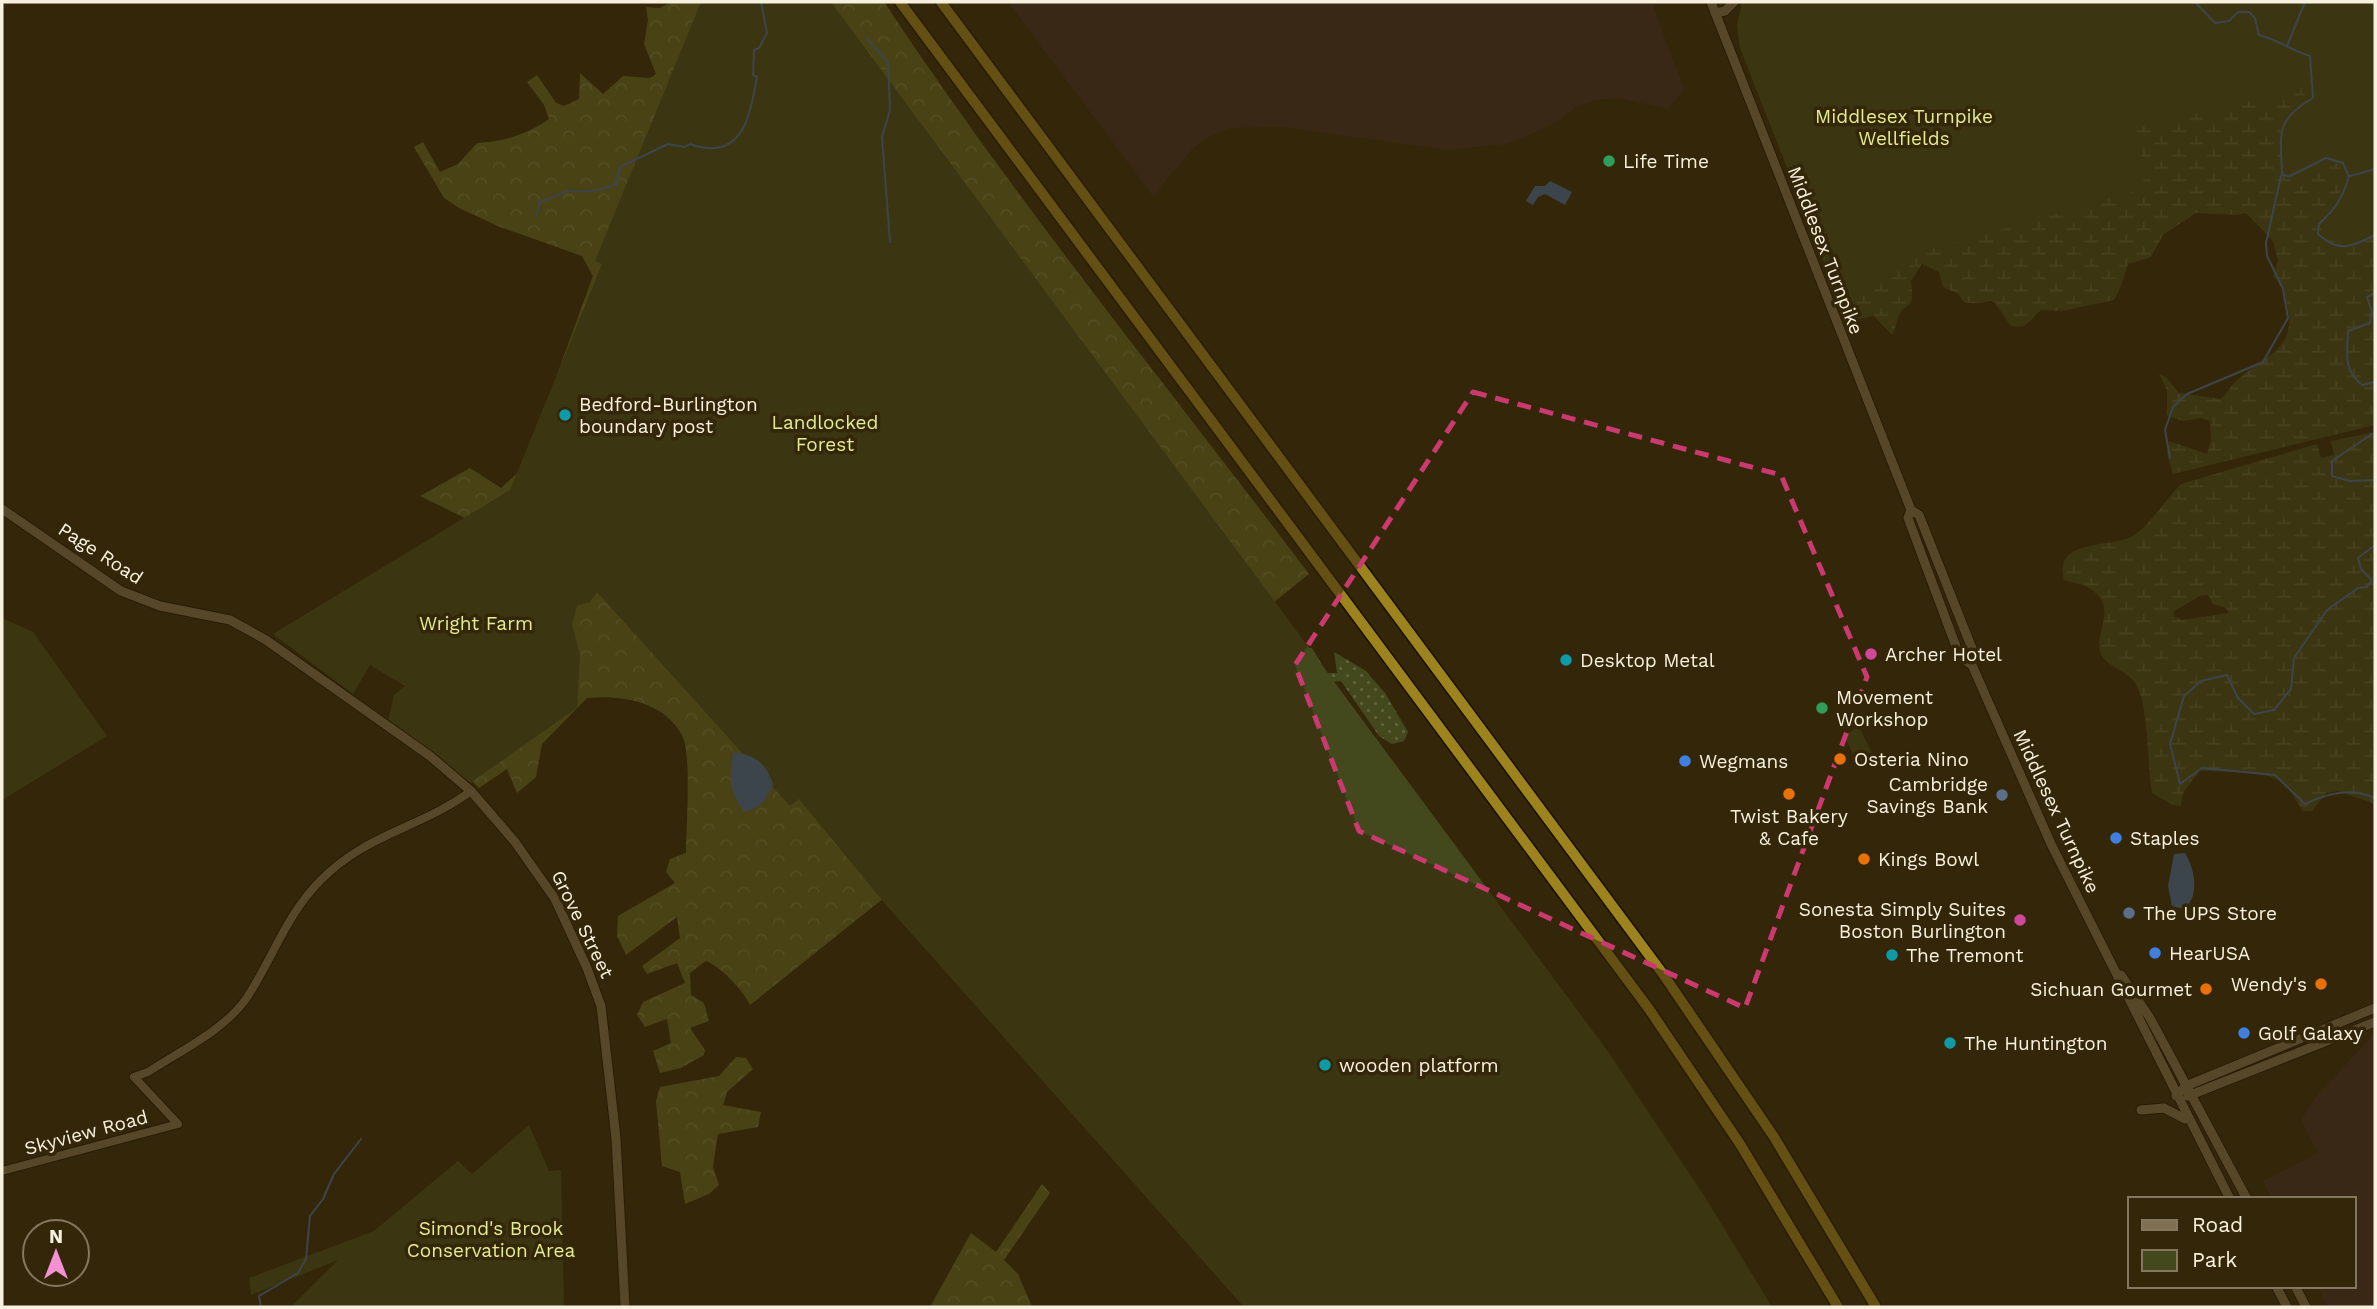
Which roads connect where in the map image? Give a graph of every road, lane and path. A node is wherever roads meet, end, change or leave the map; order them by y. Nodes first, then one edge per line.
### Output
1 (900, 2) edge
2 (941, 2) edge
3 (1711, 2) edge
4 (1734, 2) edge
5 (1715, 13) junction
6 (2, 509) edge
7 (1911, 510) junction
8 (1953, 600) junction
9 (1942, 605) junction
10 (266, 640) joint
11 (1972, 665) junction
12 (471, 791) junction
13 (2115, 969) junction
14 (2375, 1008) edge
15 (2375, 1022) edge
16 (2186, 1086) junction
17 (2176, 1096) junction
18 (2191, 1096) junction
19 (2141, 1110) dead end
20 (2191, 1125) junction
21 (2, 1171) edge
22 (2229, 1197) edge
23 (2247, 1197) edge
24 (2277, 1288) edge
25 (2296, 1288) edge
26 (625, 1307) edge
27 (1839, 1307) edge
28 (1876, 1307) edge
29 (2287, 1307) edge
30 (2306, 1307) edge

1 - 27 highway
2 - 28 highway
3 - 5 main road, Middlesex Turnpike
4 - 5 main road
5 - 7 main road, Middlesex Turnpike
6 - 10 main road, Page Road
7 - 8 main road, Middlesex Turnpike
7 - 9 main road, Middlesex Turnpike
8 - 9 main road
8 - 11 main road, Middlesex Turnpike
9 - 11 main road, Middlesex Turnpike
10 - 12 main road, Grove Street
11 - 13 main road, Middlesex Turnpike
12 - 21 street, Skyview Road
12 - 26 main road, Grove Street
13 - 16 main road, Middlesex Turnpike
13 - 17 main road, Middlesex Turnpike
14 - 16 main road
15 - 18 main road
16 - 17 main road
16 - 18 main road, Middlesex Turnpike
17 - 18 main road
17 - 20 main road, Middlesex Turnpike
18 - 23 main road, Middlesex Turnpike
19 - 20 main road
20 - 22 main road, Middlesex Turnpike
24 - 29 main road
25 - 30 main road

